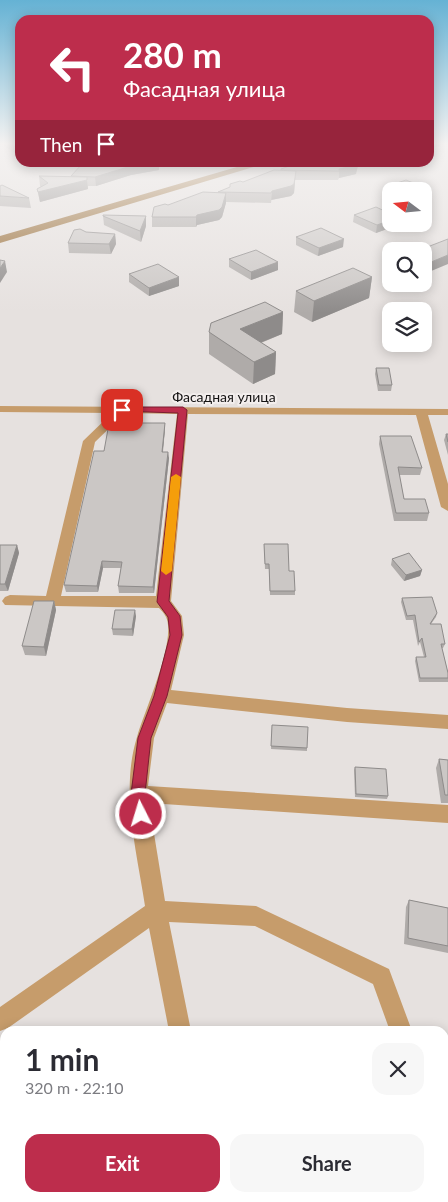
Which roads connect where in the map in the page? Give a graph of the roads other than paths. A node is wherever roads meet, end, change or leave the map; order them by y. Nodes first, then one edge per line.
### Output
1 (99, 200) edge
2 (136, 200) edge
3 (0, 229) edge
4 (0, 240) edge
5 (0, 409) edge
6 (122, 410) junction
7 (183, 410) junction
8 (421, 412) junction
9 (448, 412) edge
10 (448, 504) edge
11 (10, 601) dead end
12 (52, 601) junction
13 (163, 602) junction
14 (161, 696) junction
15 (448, 722) edge
16 (138, 794) junction
17 (448, 814) edge
18 (156, 911) junction
19 (0, 1020) edge
20 (179, 1026) edge
21 (399, 1026) edge

1 - 3 main road
2 - 4 main road
5 - 6 street, Фасадная улица
6 - 7 street, Фасадная улица
6 - 12 street
7 - 8 street, Фасадная улица
7 - 13 street
8 - 9 street, Фасадная улица
8 - 10 street
11 - 12 street
12 - 13 street
13 - 14 street
14 - 15 street
14 - 16 street
16 - 17 street
16 - 18 street
18 - 19 street
18 - 20 street
18 - 21 street

